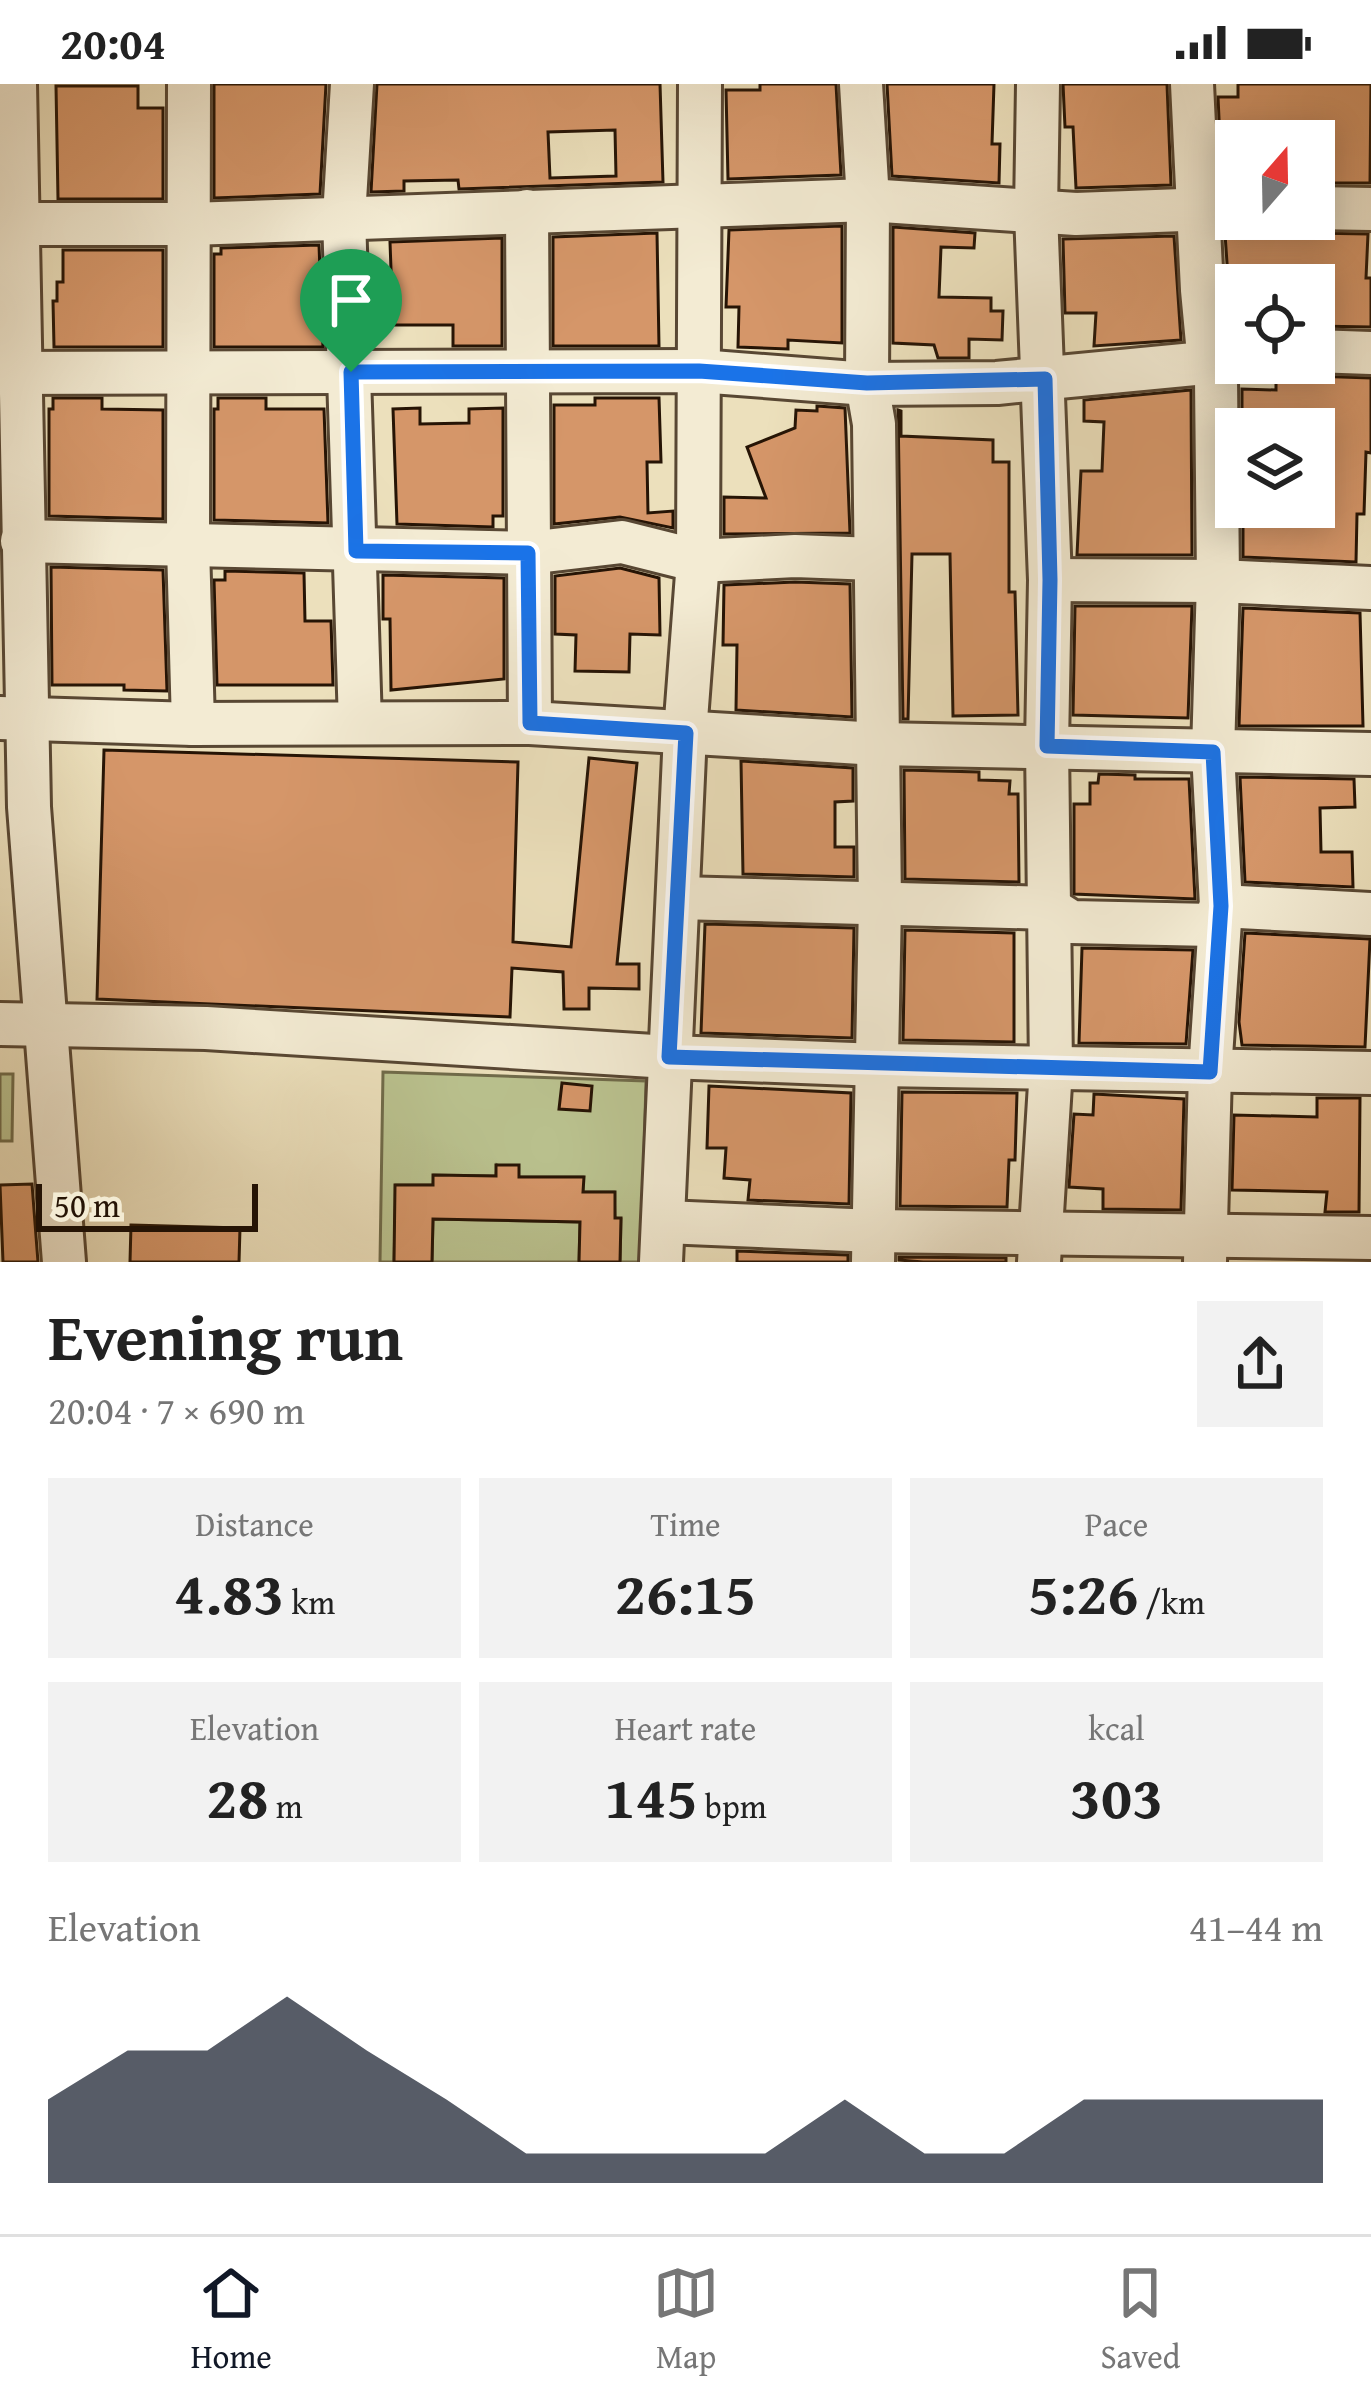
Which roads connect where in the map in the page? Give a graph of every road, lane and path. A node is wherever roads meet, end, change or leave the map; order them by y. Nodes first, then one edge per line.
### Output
1 (15, 84) edge
2 (188, 84) edge
3 (352, 84) edge
4 (700, 84) edge
5 (861, 84) edge
6 (1038, 84) edge
7 (1192, 84) edge
8 (1215, 198) edge
9 (868, 200) junction
10 (698, 204) junction
11 (1215, 208) edge
12 (1335, 208) edge
13 (1371, 208) edge
14 (527, 211) junction
15 (1036, 212) junction
16 (344, 217) junction
17 (9, 224) edge
18 (190, 224) junction
19 (1335, 352) edge
20 (1371, 353) edge
21 (1215, 362) edge
22 (699, 371) junction
23 (351, 372) junction
24 (527, 372) junction
25 (10, 373) edge
26 (190, 373) junction
27 (1045, 379) junction
28 (867, 383) junction
29 (1216, 384) edge
30 (22, 541) junction
31 (188, 546) junction
32 (356, 551) junction
33 (528, 553) junction
34 (875, 559) junction
35 (698, 561) junction
36 (1050, 580) junction
37 (1218, 581) junction
38 (1371, 588) edge
39 (13, 719) edge
40 (360, 723) junction
41 (530, 723) junction
42 (194, 724) junction
43 (686, 733) junction
44 (878, 744) junction
45 (1047, 746) junction
46 (1213, 752) junction
47 (1371, 754) edge
48 (678, 898) junction
49 (880, 903) junction
50 (1221, 906) junction
51 (1049, 908) junction
52 (1371, 914) edge
53 (0, 1024) edge
54 (48, 1025) junction
55 (669, 1057) junction
56 (879, 1064) junction
57 (1051, 1068) junction
58 (1210, 1072) junction
59 (1371, 1073) edge
60 (1371, 1238) edge
61 (663, 1242) edge
62 (873, 1246) edge
63 (1040, 1248) edge
64 (1206, 1248) edge
65 (64, 1262) edge

1 - 17 street
2 - 18 street
3 - 16 street
4 - 10 street
5 - 9 street
6 - 15 street
7 - 8 street
9 - 10 street
9 - 15 street
9 - 28 street
10 - 14 street
10 - 22 street
11 - 15 street
12 - 13 street
14 - 16 street
14 - 24 street
15 - 27 street
16 - 18 street
16 - 23 street
17 - 18 street
17 - 25 street
18 - 26 street
19 - 20 street
21 - 27 street
22 - 24 street
22 - 28 street
22 - 35 street
23 - 24 street
23 - 26 street
23 - 32 street
24 - 33 street
25 - 26 street
25 - 30 street
26 - 31 street
27 - 28 street
27 - 36 street
28 - 34 street
29 - 37 street
30 - 31 street
30 - 39 street
31 - 32 street
31 - 42 street
32 - 33 street
32 - 40 street
33 - 35 street
33 - 41 street
34 - 35 street
34 - 44 street
35 - 43 street
36 - 37 street
36 - 45 street
37 - 38 street
37 - 46 street
39 - 42 street
39 - 54 street
40 - 41 street
40 - 42 street
41 - 43 street
43 - 44 street
43 - 48 street
44 - 45 street
44 - 49 street
45 - 46 street
45 - 51 street
46 - 47 street
46 - 50 street
48 - 49 street
48 - 55 street
49 - 51 street
49 - 56 street
50 - 51 street
50 - 52 street
50 - 58 street
51 - 57 street
53 - 54 street
54 - 55 street
54 - 65 street
55 - 56 street
55 - 61 street
56 - 57 street
56 - 62 street
57 - 58 street
57 - 63 street
58 - 59 street
58 - 64 street
60 - 64 street
61 - 62 street
62 - 63 street
63 - 64 street

